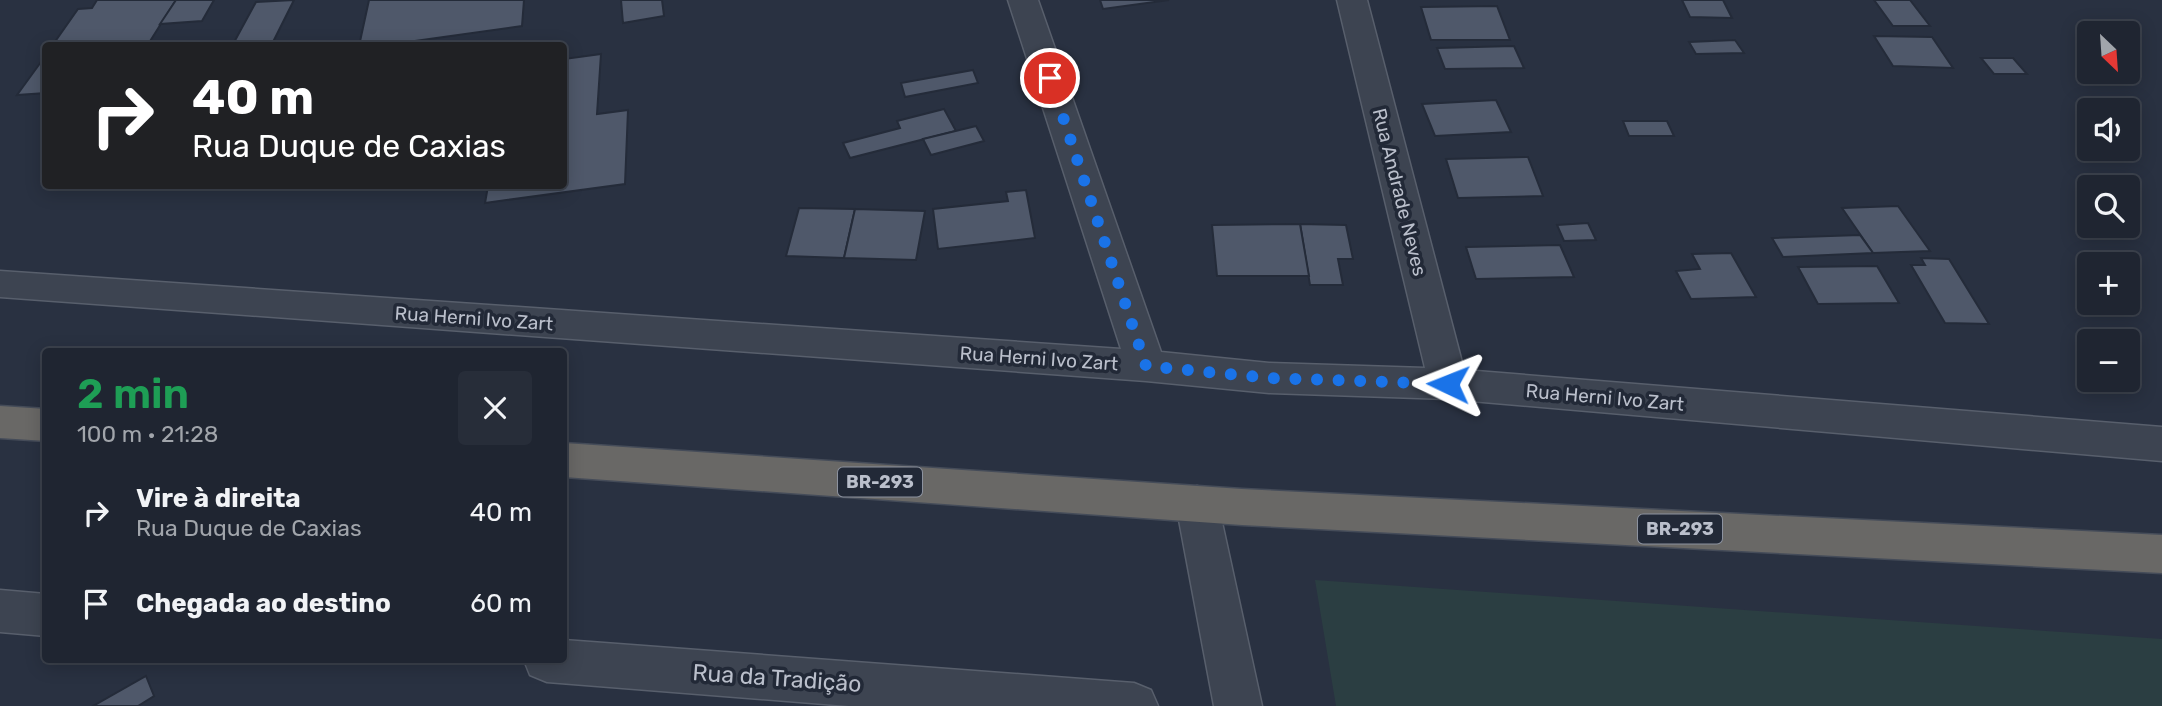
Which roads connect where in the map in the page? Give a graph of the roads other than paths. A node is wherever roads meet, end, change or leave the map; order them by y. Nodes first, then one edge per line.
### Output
1 (1023, 0) edge
2 (1352, 0) edge
3 (0, 284) edge
4 (1146, 366) junction
5 (1448, 384) junction
6 (0, 422) edge
7 (42, 425) edge
8 (2162, 444) edge
9 (567, 460) edge
10 (1197, 504) junction
11 (2162, 554) edge
12 (0, 611) edge
13 (42, 615) edge
14 (567, 662) edge
15 (1134, 706) edge
16 (1238, 706) edge

1 - 4 street
2 - 5 street, Rua Andrade Neves
3 - 4 street, Rua Herni Ivo Zart
4 - 5 street, Rua Herni Ivo Zart
5 - 8 street, Rua Herni Ivo Zart
6 - 7 highway
9 - 10 highway, BR-293
10 - 11 highway, BR-293
10 - 16 street
12 - 13 street
14 - 15 street, Rua da Tradição

